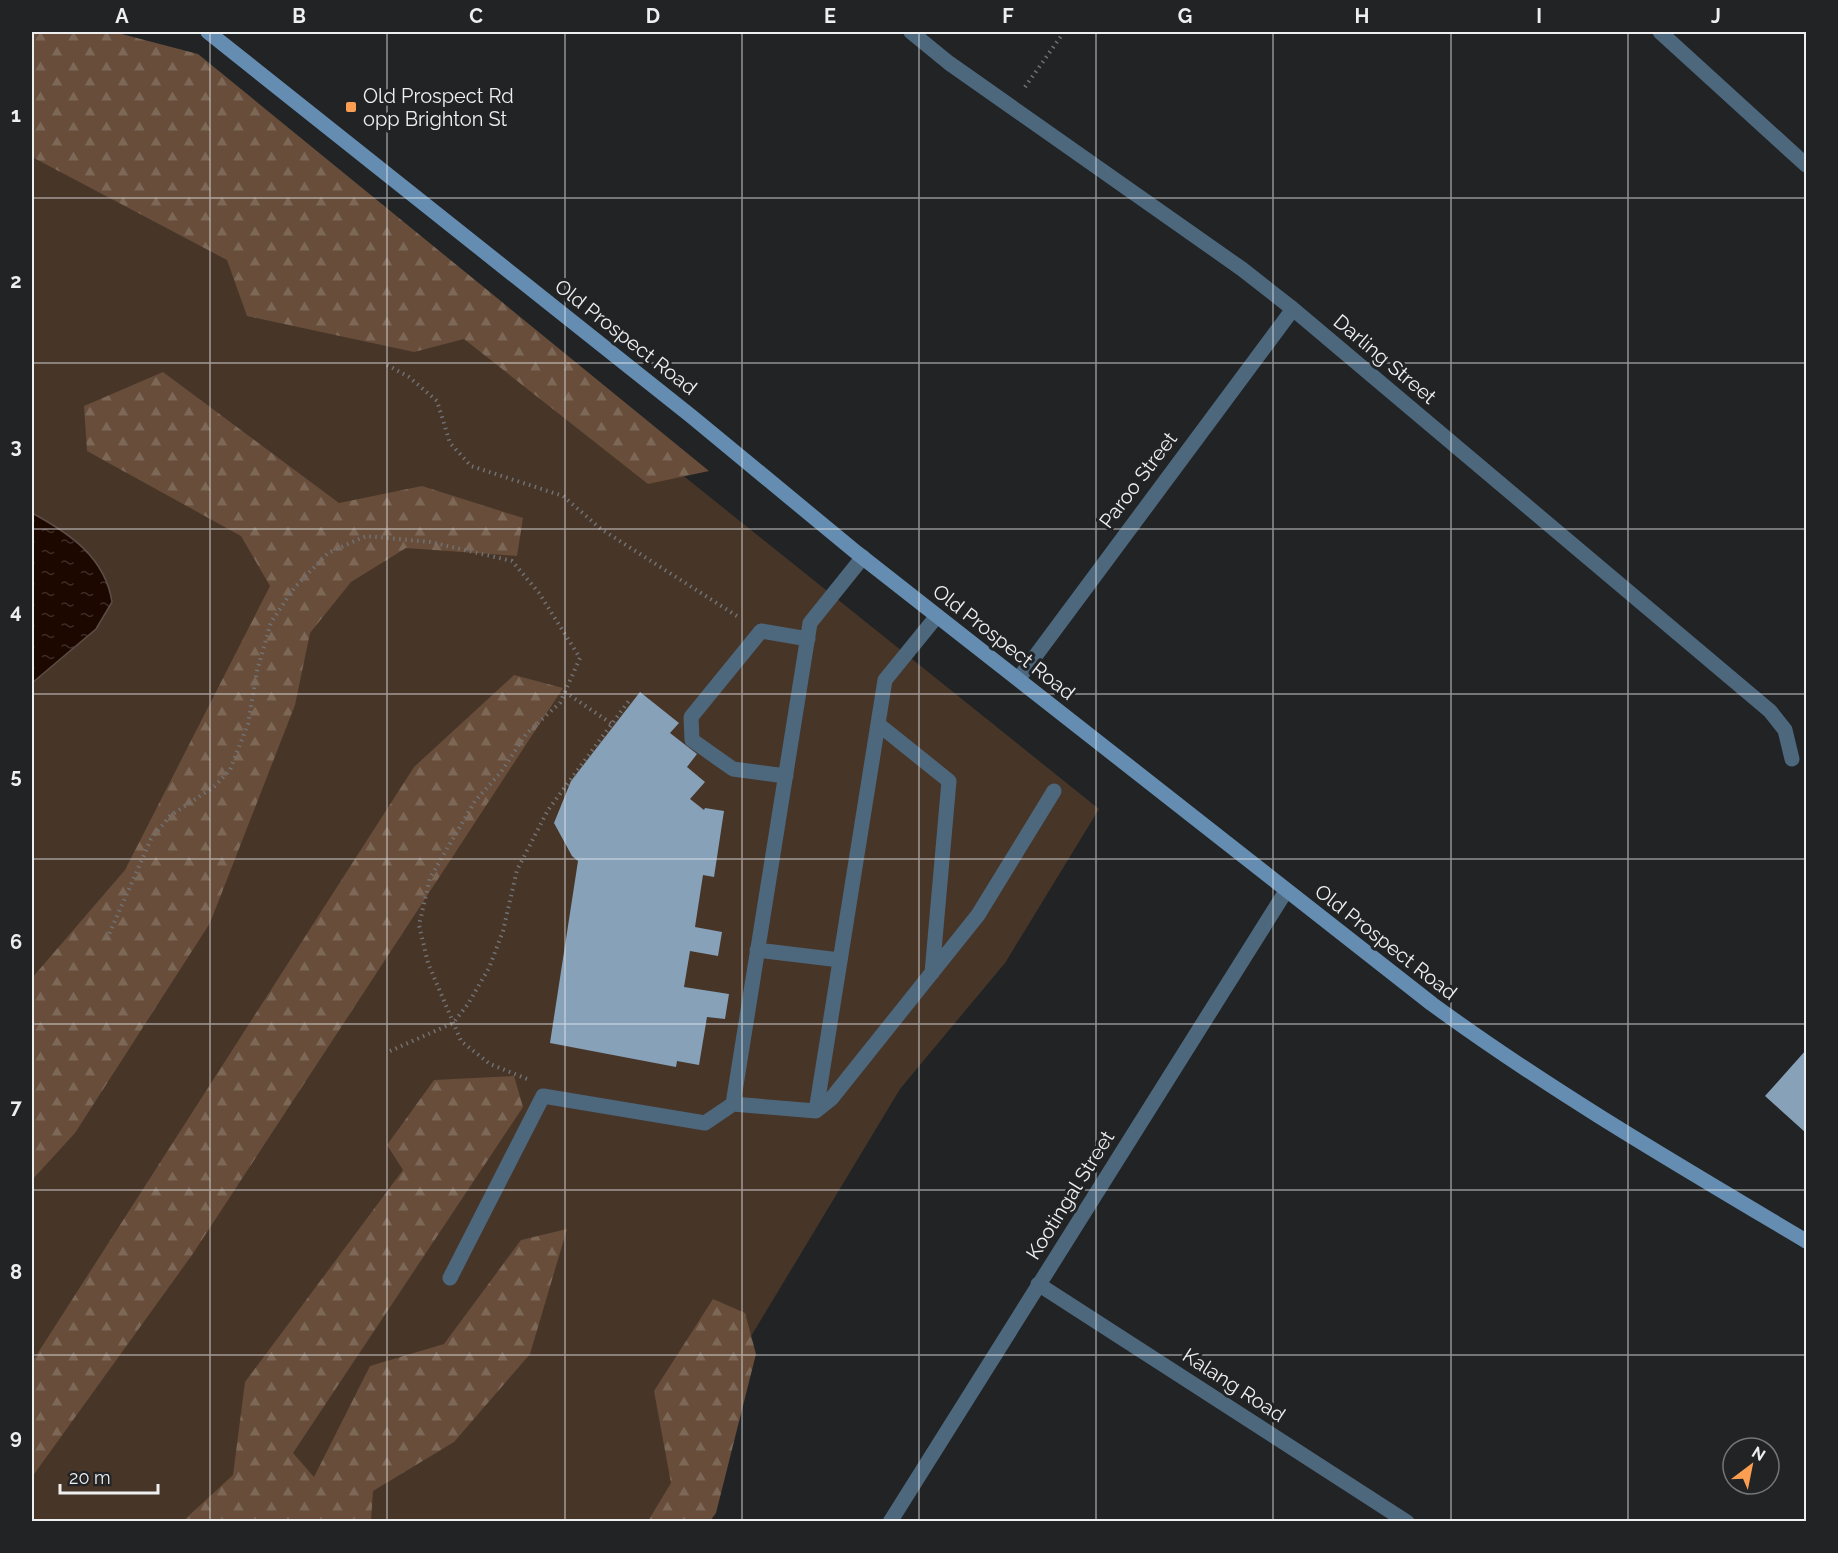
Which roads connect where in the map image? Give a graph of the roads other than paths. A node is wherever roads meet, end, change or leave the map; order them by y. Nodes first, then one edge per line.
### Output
1 (208, 32) edge
2 (911, 32) edge
3 (1660, 32) edge
4 (1806, 165) edge
5 (1293, 309) junction
6 (863, 557) junction
7 (937, 616) junction
8 (808, 639) junction
9 (1019, 678) junction
10 (878, 724) junction
11 (1792, 759) dead end
12 (786, 776) junction
13 (1054, 791) dead end
14 (1287, 891) junction
15 (757, 950) junction
16 (840, 960) junction
17 (932, 973) junction
18 (733, 1104) junction
19 (816, 1111) junction
20 (1806, 1241) edge
21 (450, 1278) dead end
22 (1038, 1284) junction
23 (1402, 1520) edge
24 (890, 1521) edge

1 - 6 main road, Old Prospect Road
2 - 5 street, Darling Street
3 - 4 street
5 - 9 street, Paroo Street
5 - 11 street, Darling Street
6 - 7 main road, Old Prospect Road
6 - 8 street
7 - 9 main road, Old Prospect Road
7 - 10 street
8 - 12 street
8 - 12 street
9 - 14 main road, Old Prospect Road
10 - 16 street
10 - 17 street
12 - 15 street
13 - 17 street
14 - 20 main road, Old Prospect Road
14 - 22 street, Kootingal Street
15 - 16 street
15 - 18 street
16 - 19 street
17 - 19 street
18 - 19 street
18 - 21 street
22 - 23 street, Kalang Road
22 - 24 street, Kootingal Street

